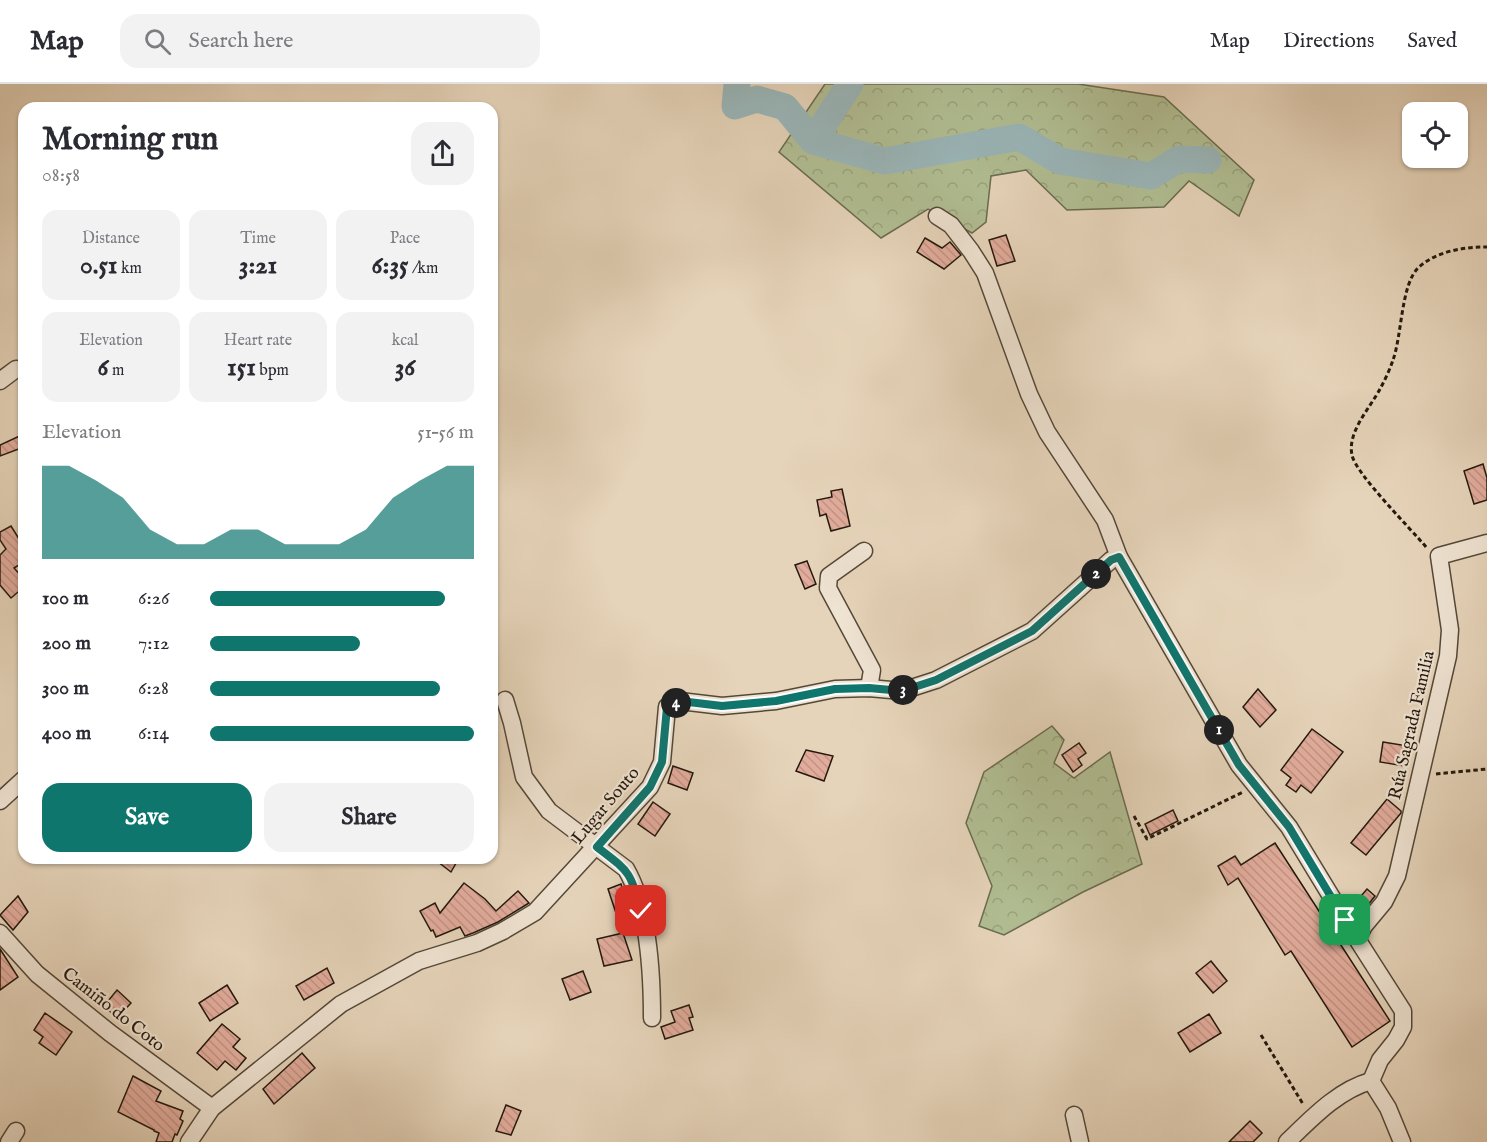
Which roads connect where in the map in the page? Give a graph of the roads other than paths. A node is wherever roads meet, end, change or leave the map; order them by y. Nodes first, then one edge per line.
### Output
1 (937, 216) dead end
2 (16, 369) dead end
3 (0, 381) edge
4 (1487, 543) edge
5 (864, 551) dead end
6 (1119, 557) junction
7 (869, 688) junction
8 (505, 700) dead end
9 (18, 784) edge
10 (0, 801) edge
11 (597, 847) junction
12 (0, 933) edge
13 (1357, 939) junction
14 (652, 1018) dead end
15 (1371, 1081) junction
16 (212, 1108) junction
17 (1074, 1115) dead end
18 (189, 1142) edge
19 (1080, 1142) edge
20 (1287, 1142) edge
21 (1402, 1142) edge

1 - 6 street
2 - 3 street
4 - 13 street, Rúa Sagrada Familia
5 - 7 street
6 - 7 street, Lugar Souto
6 - 13 street
7 - 11 street, Lugar Souto
8 - 11 street
9 - 10 street
11 - 14 street
11 - 16 street, Lugar Souto
12 - 16 street, Camiño do Coto
13 - 15 street
15 - 20 street
15 - 21 street
16 - 18 street, Lugar Souto
17 - 19 street

